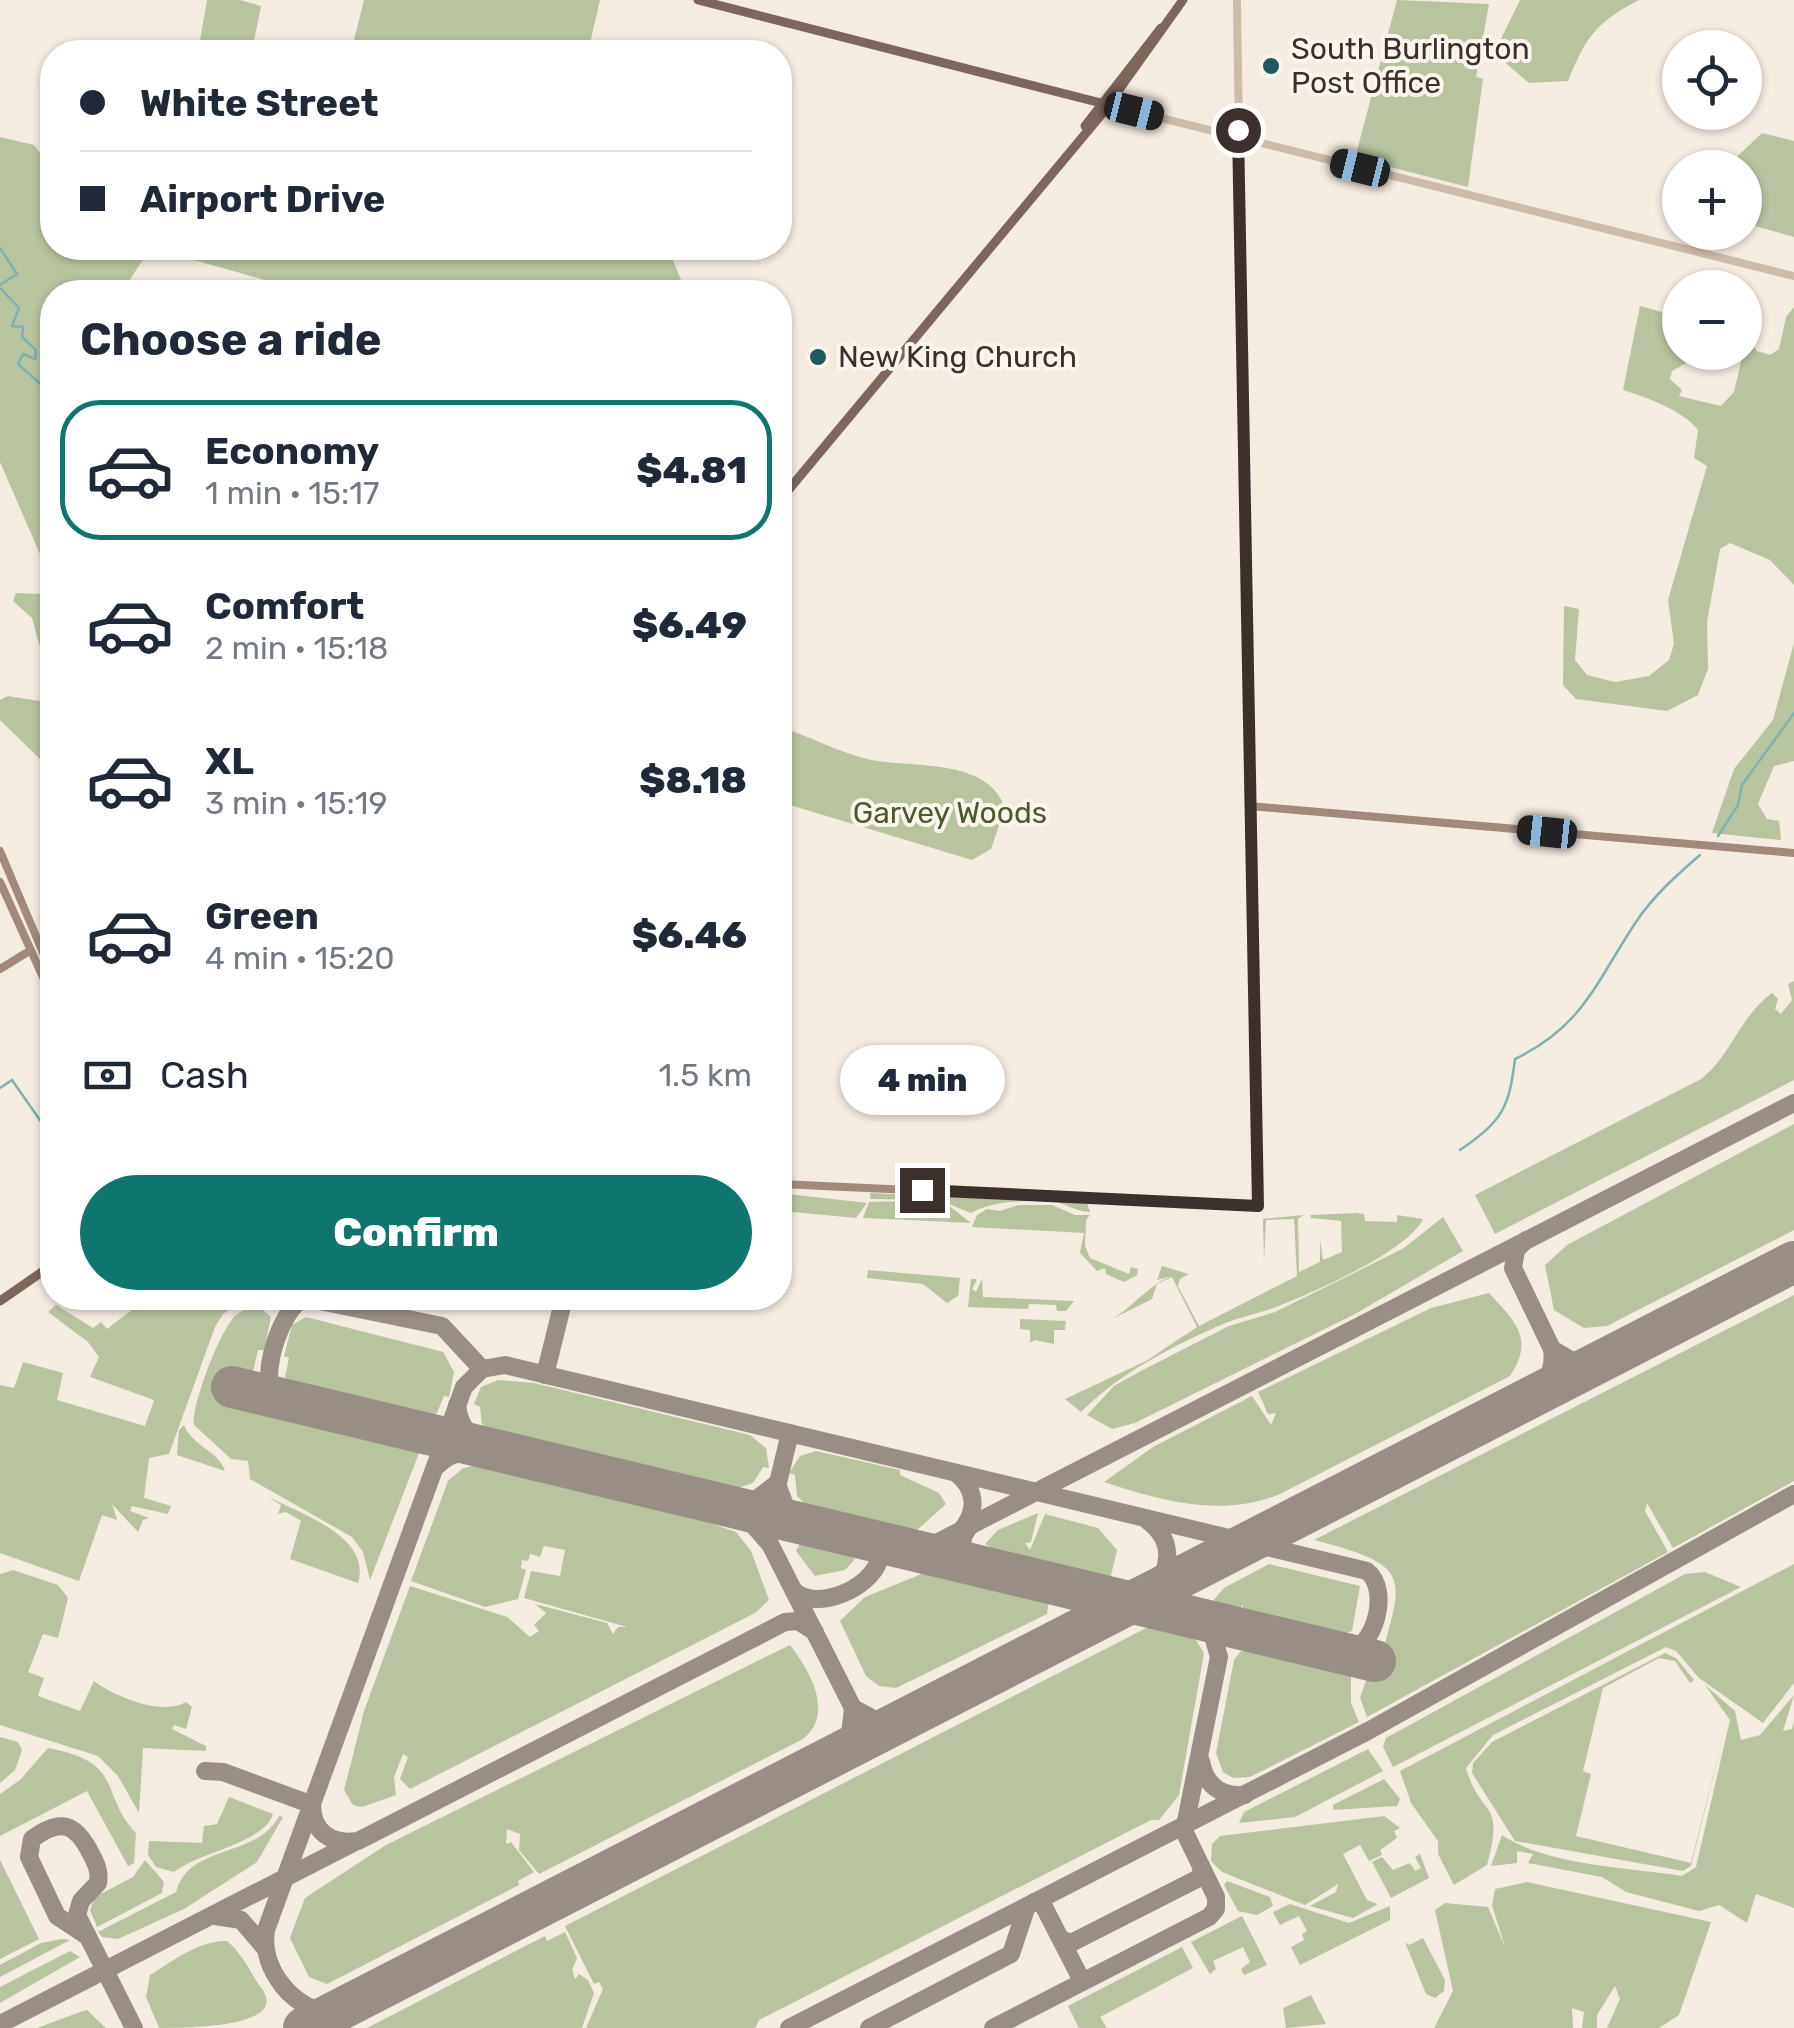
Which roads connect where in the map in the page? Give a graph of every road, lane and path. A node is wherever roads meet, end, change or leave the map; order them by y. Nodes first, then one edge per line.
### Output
1 (698, 0) edge
2 (1182, 0) edge
3 (1236, 0) edge
4 (1105, 104) junction
5 (1238, 138) junction
6 (1794, 276) edge
7 (792, 485) edge
8 (1249, 806) junction
9 (0, 851) edge
10 (1794, 853) edge
11 (0, 882) edge
12 (40, 946) joint
13 (29, 951) junction
14 (0, 969) edge
15 (40, 973) edge
16 (792, 1185) edge
17 (40, 1272) edge
18 (0, 1300) edge

1 - 4 main road
2 - 4 main road
3 - 5 street
4 - 5 street
4 - 7 main road
5 - 6 street
5 - 8 street
8 - 10 main road
8 - 16 main road
9 - 12 main road
11 - 13 main road
12 - 13 main road
13 - 14 main road
13 - 15 main road
17 - 18 main road

